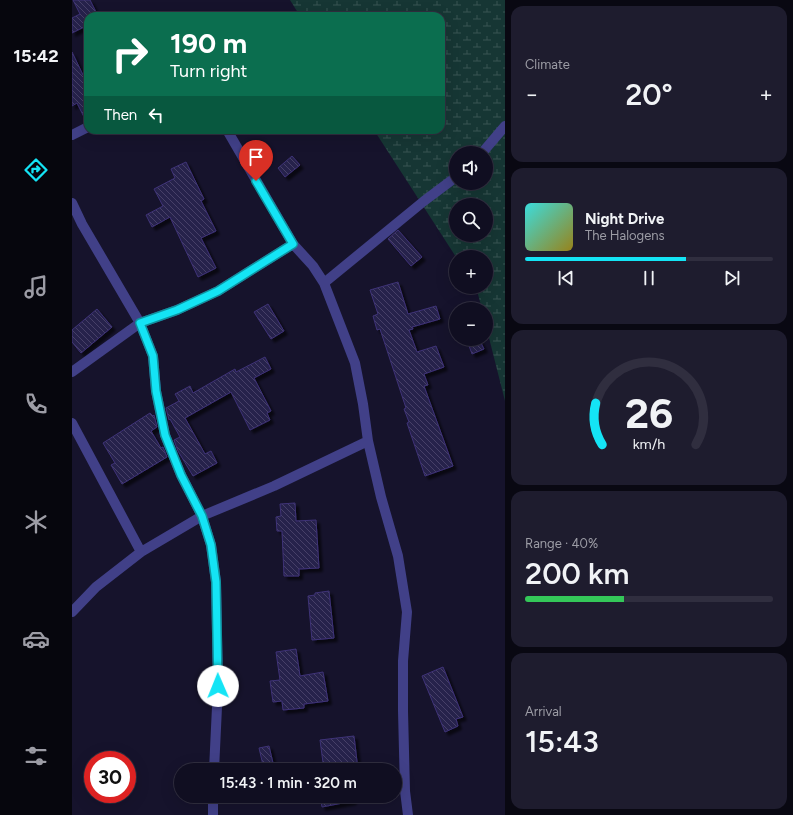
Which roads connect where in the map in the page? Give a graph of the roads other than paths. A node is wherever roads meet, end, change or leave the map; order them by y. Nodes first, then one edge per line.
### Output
1 (505, 126) edge
2 (84, 129) edge
3 (229, 134) edge
4 (72, 135) edge
5 (488, 146) edge
6 (449, 182) edge
7 (72, 203) edge
8 (293, 244) junction
9 (324, 282) junction
10 (140, 323) junction
11 (72, 372) edge
12 (72, 423) edge
13 (368, 441) junction
14 (202, 516) junction
15 (141, 552) junction
16 (72, 612) edge
17 (214, 763) edge
18 (213, 803) edge
19 (213, 815) edge
20 (408, 815) edge

1 - 5 street
2 - 4 street
3 - 8 street
6 - 9 street
7 - 10 street
8 - 9 street
8 - 10 street
9 - 13 street
10 - 11 street
10 - 14 street
12 - 15 street
13 - 14 street
13 - 20 street
14 - 15 street
14 - 17 street
15 - 16 street
18 - 19 street

